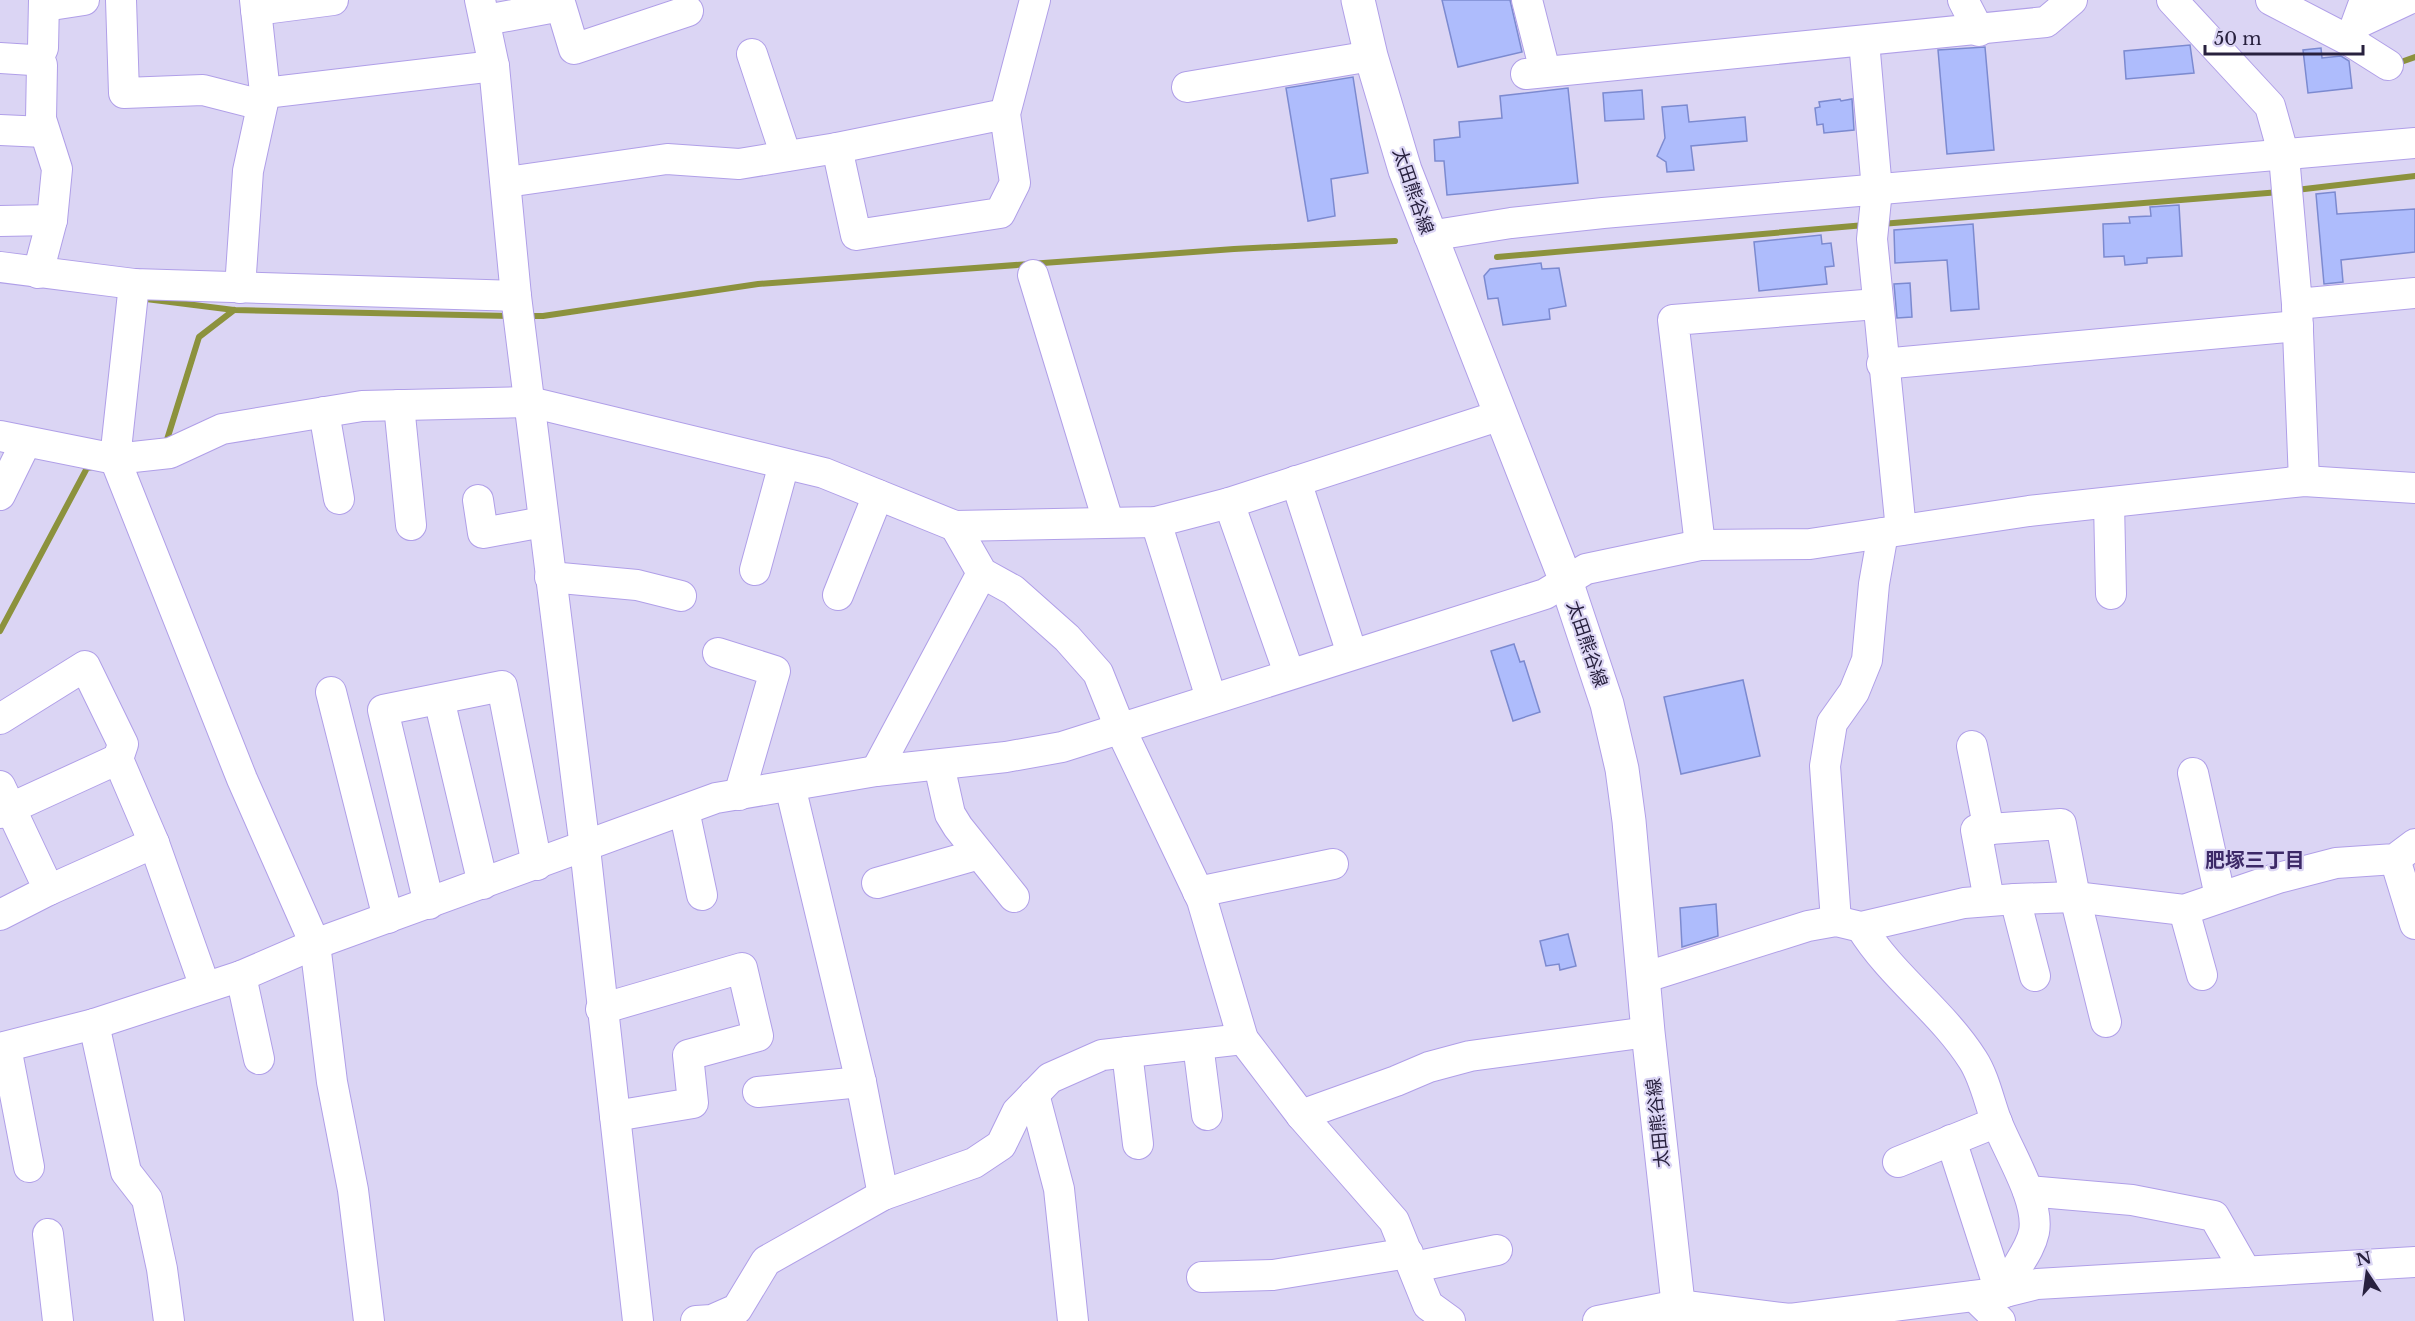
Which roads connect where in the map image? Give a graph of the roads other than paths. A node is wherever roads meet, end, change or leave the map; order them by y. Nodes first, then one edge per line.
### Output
1 (84, 0) edge
2 (121, 0) edge
3 (333, 0) edge
4 (1035, 0) edge
5 (1358, 0) edge
6 (1527, 0) edge
7 (1963, 0) edge
8 (2072, 0) edge
9 (2172, 0) edge
10 (2271, 0) edge
11 (2407, 0) edge
12 (44, 3) edge
13 (255, 5) edge
14 (483, 10) edge
15 (688, 11) dead end
16 (2358, 21) edge
17 (1978, 31) junction
18 (1864, 41) junction
19 (752, 54) dead end
20 (1371, 56) junction
21 (39, 57) junction
22 (0, 58) edge
23 (2388, 65) dead end
24 (494, 66) junction
25 (1187, 87) dead end
26 (264, 99) junction
27 (1005, 114) junction
28 (0, 130) edge
29 (44, 132) junction
30 (2415, 143) edge
31 (837, 148) junction
32 (786, 156) junction
33 (2286, 179) junction
34 (507, 182) junction
35 (1873, 216) junction
36 (52, 220) junction
37 (0, 221) edge
38 (1429, 236) junction
39 (0, 267) edge
40 (38, 273) junction
41 (1033, 275) dead end
42 (240, 288) junction
43 (2415, 292) edge
44 (133, 293) junction
45 (1877, 304) junction
46 (517, 309) junction
47 (2298, 315) junction
48 (1882, 364) junction
49 (530, 402) junction
50 (399, 405) junction
51 (324, 412) junction
52 (1501, 415) junction
53 (13, 439) edge
54 (115, 459) junction
55 (784, 464) junction
56 (1296, 481) junction
57 (2304, 481) junction
58 (2415, 488) edge
59 (0, 495) edge
60 (878, 495) junction
61 (339, 499) dead end
62 (478, 500) dead end
63 (1229, 503) junction
64 (2109, 503) junction
65 (1108, 521) junction
66 (543, 522) junction
67 (1156, 522) junction
68 (411, 525) dead end
69 (955, 526) junction
70 (1892, 531) junction
71 (1700, 545) junction
72 (755, 570) dead end
73 (982, 573) junction
74 (550, 576) junction
75 (1566, 581) junction
76 (2111, 594) dead end
77 (838, 595) dead end
78 (681, 597) dead end
79 (718, 653) dead end
80 (1352, 654) junction
81 (1288, 673) junction
82 (331, 692) dead end
83 (1211, 698) junction
84 (439, 699) junction
85 (0, 719) edge
86 (1120, 728) junction
87 (1972, 746) dead end
88 (118, 759) junction
89 (939, 765) junction
90 (876, 771) junction
91 (2193, 773) dead end
92 (790, 786) junction
93 (739, 795) junction
94 (4, 802) edge
95 (684, 810) junction
96 (1989, 830) junction
97 (154, 843) junction
98 (585, 848) junction
99 (2405, 851) edge
100 (979, 854) junction
101 (1333, 864) dead end
102 (537, 865) junction
103 (877, 883) dead end
104 (483, 884) junction
105 (49, 890) junction
106 (1198, 892) junction
107 (702, 896) dead end
108 (2220, 896) junction
109 (1014, 897) dead end
110 (2075, 897) junction
111 (2002, 899) junction
112 (429, 904) junction
113 (2184, 910) junction
114 (0, 915) edge
115 (388, 918) junction
116 (1848, 924) junction
117 (2415, 924) edge
118 (315, 944) junction
119 (2202, 975) dead end
120 (241, 976) junction
121 (2035, 976) dead end
122 (1643, 978) junction
123 (205, 987) junction
124 (601, 1009) junction
125 (2106, 1022) dead end
126 (94, 1024) junction
127 (1648, 1032) junction
128 (1244, 1039) junction
129 (1198, 1044) junction
130 (3, 1047) edge
131 (1127, 1052) junction
132 (260, 1059) dead end
133 (861, 1082) junction
134 (758, 1092) dead end
135 (1034, 1094) junction
136 (1207, 1115) dead end
137 (1301, 1115) junction
138 (615, 1116) junction
139 (1997, 1122) junction
140 (1951, 1140) junction
141 (1138, 1144) dead end
142 (1898, 1161) dead end
143 (29, 1167) dead end
144 (2028, 1191) junction
145 (883, 1195) junction
146 (48, 1234) dead end
147 (1497, 1250) dead end
148 (1411, 1260) junction
149 (2415, 1262) edge
150 (2246, 1272) junction
151 (1202, 1277) dead end
152 (2002, 1307) edge
153 (1923, 1312) edge
154 (1679, 1313) edge
155 (737, 1315) edge
156 (58, 1321) edge
157 (169, 1321) edge
158 (369, 1321) edge
159 (638, 1321) edge
160 (696, 1321) edge
161 (1073, 1321) edge
162 (1450, 1321) edge
163 (1598, 1321) edge

1 - 12 street
2 - 26 street
3 - 13 street
4 - 27 street
5 - 20 main road, 太田熊谷線
6 - 18 street
7 - 17 street
8 - 17 street
9 - 33 street
10 - 16 street
11 - 16 street
12 - 21 street
13 - 26 street
14 - 15 street
14 - 24 street
16 - 23 street
17 - 18 street
18 - 35 street
19 - 32 street
20 - 25 street
20 - 38 main road, 太田熊谷線
21 - 22 street
21 - 29 street
24 - 26 street
24 - 34 street
26 - 42 street
27 - 31 street
27 - 31 street
28 - 29 street
29 - 36 street
30 - 33 street
31 - 32 street
32 - 34 street
33 - 35 street
33 - 47 street
34 - 46 street
35 - 38 street
35 - 45 street
36 - 37 street
36 - 40 street
38 - 52 main road, 太田熊谷線
39 - 40 street
40 - 44 street
41 - 65 street
42 - 44 street
42 - 46 street
43 - 47 street
44 - 54 street
45 - 48 street
45 - 71 street
46 - 49 street
47 - 48 street
47 - 57 street
48 - 70 street
49 - 50 street
49 - 55 street
49 - 66 street
50 - 51 street
50 - 68 street
51 - 54 street
51 - 61 street
52 - 56 street
52 - 75 main road, 太田熊谷線
53 - 54 street
53 - 59 street
54 - 118 street
55 - 60 street
55 - 72 street
56 - 63 street
56 - 80 street
57 - 58 street
57 - 64 street
60 - 69 street
60 - 77 street
62 - 66 street
63 - 67 street
63 - 81 street
64 - 70 street
64 - 76 street
65 - 67 street
65 - 69 street
66 - 74 street
67 - 83 street
69 - 73 street
70 - 71 street
70 - 116 street
71 - 75 street
73 - 86 street
73 - 90 street
74 - 78 street
74 - 98 street
75 - 80 street
75 - 122 main road, 太田熊谷線
79 - 93 street
80 - 81 street
81 - 83 street
82 - 115 street
83 - 86 street
84 - 102 street
84 - 104 street
84 - 112 street
85 - 88 street
86 - 89 street
86 - 106 street
87 - 96 street
88 - 94 street
88 - 97 street
89 - 90 street
89 - 100 street
90 - 92 street
91 - 108 street
92 - 93 street
92 - 133 street
93 - 95 street
94 - 105 street
95 - 98 street
95 - 107 street
96 - 110 street
96 - 111 street
97 - 105 street
97 - 123 street
98 - 102 street
98 - 124 street
99 - 108 street
99 - 117 street
100 - 103 street
100 - 109 street
101 - 106 street
102 - 104 street
104 - 112 street
105 - 114 street
106 - 128 street
108 - 113 street
110 - 111 street
110 - 113 street
110 - 125 street
111 - 116 street
111 - 121 street
112 - 115 street
113 - 119 street
115 - 118 street
116 - 122 street
116 - 139 street
118 - 120 street
118 - 158 street
120 - 123 street
120 - 132 street
122 - 127 main road, 太田熊谷線
123 - 126 street
124 - 138 street
124 - 138 street
126 - 130 street
126 - 157 street
127 - 137 street
127 - 154 main road, 太田熊谷線
128 - 129 street
128 - 137 street
129 - 131 street
129 - 136 street
130 - 143 street
131 - 135 street
131 - 141 street
133 - 134 street
133 - 145 street
135 - 145 street
135 - 161 street
137 - 148 street
138 - 159 street
139 - 140 street
139 - 144 street
140 - 142 street
140 - 152 street
144 - 150 street
144 - 152 street
145 - 155 street
146 - 156 street
147 - 148 street
148 - 151 street
148 - 162 street
149 - 150 street
150 - 152 street
152 - 153 street
153 - 154 street
154 - 163 street
155 - 160 street

